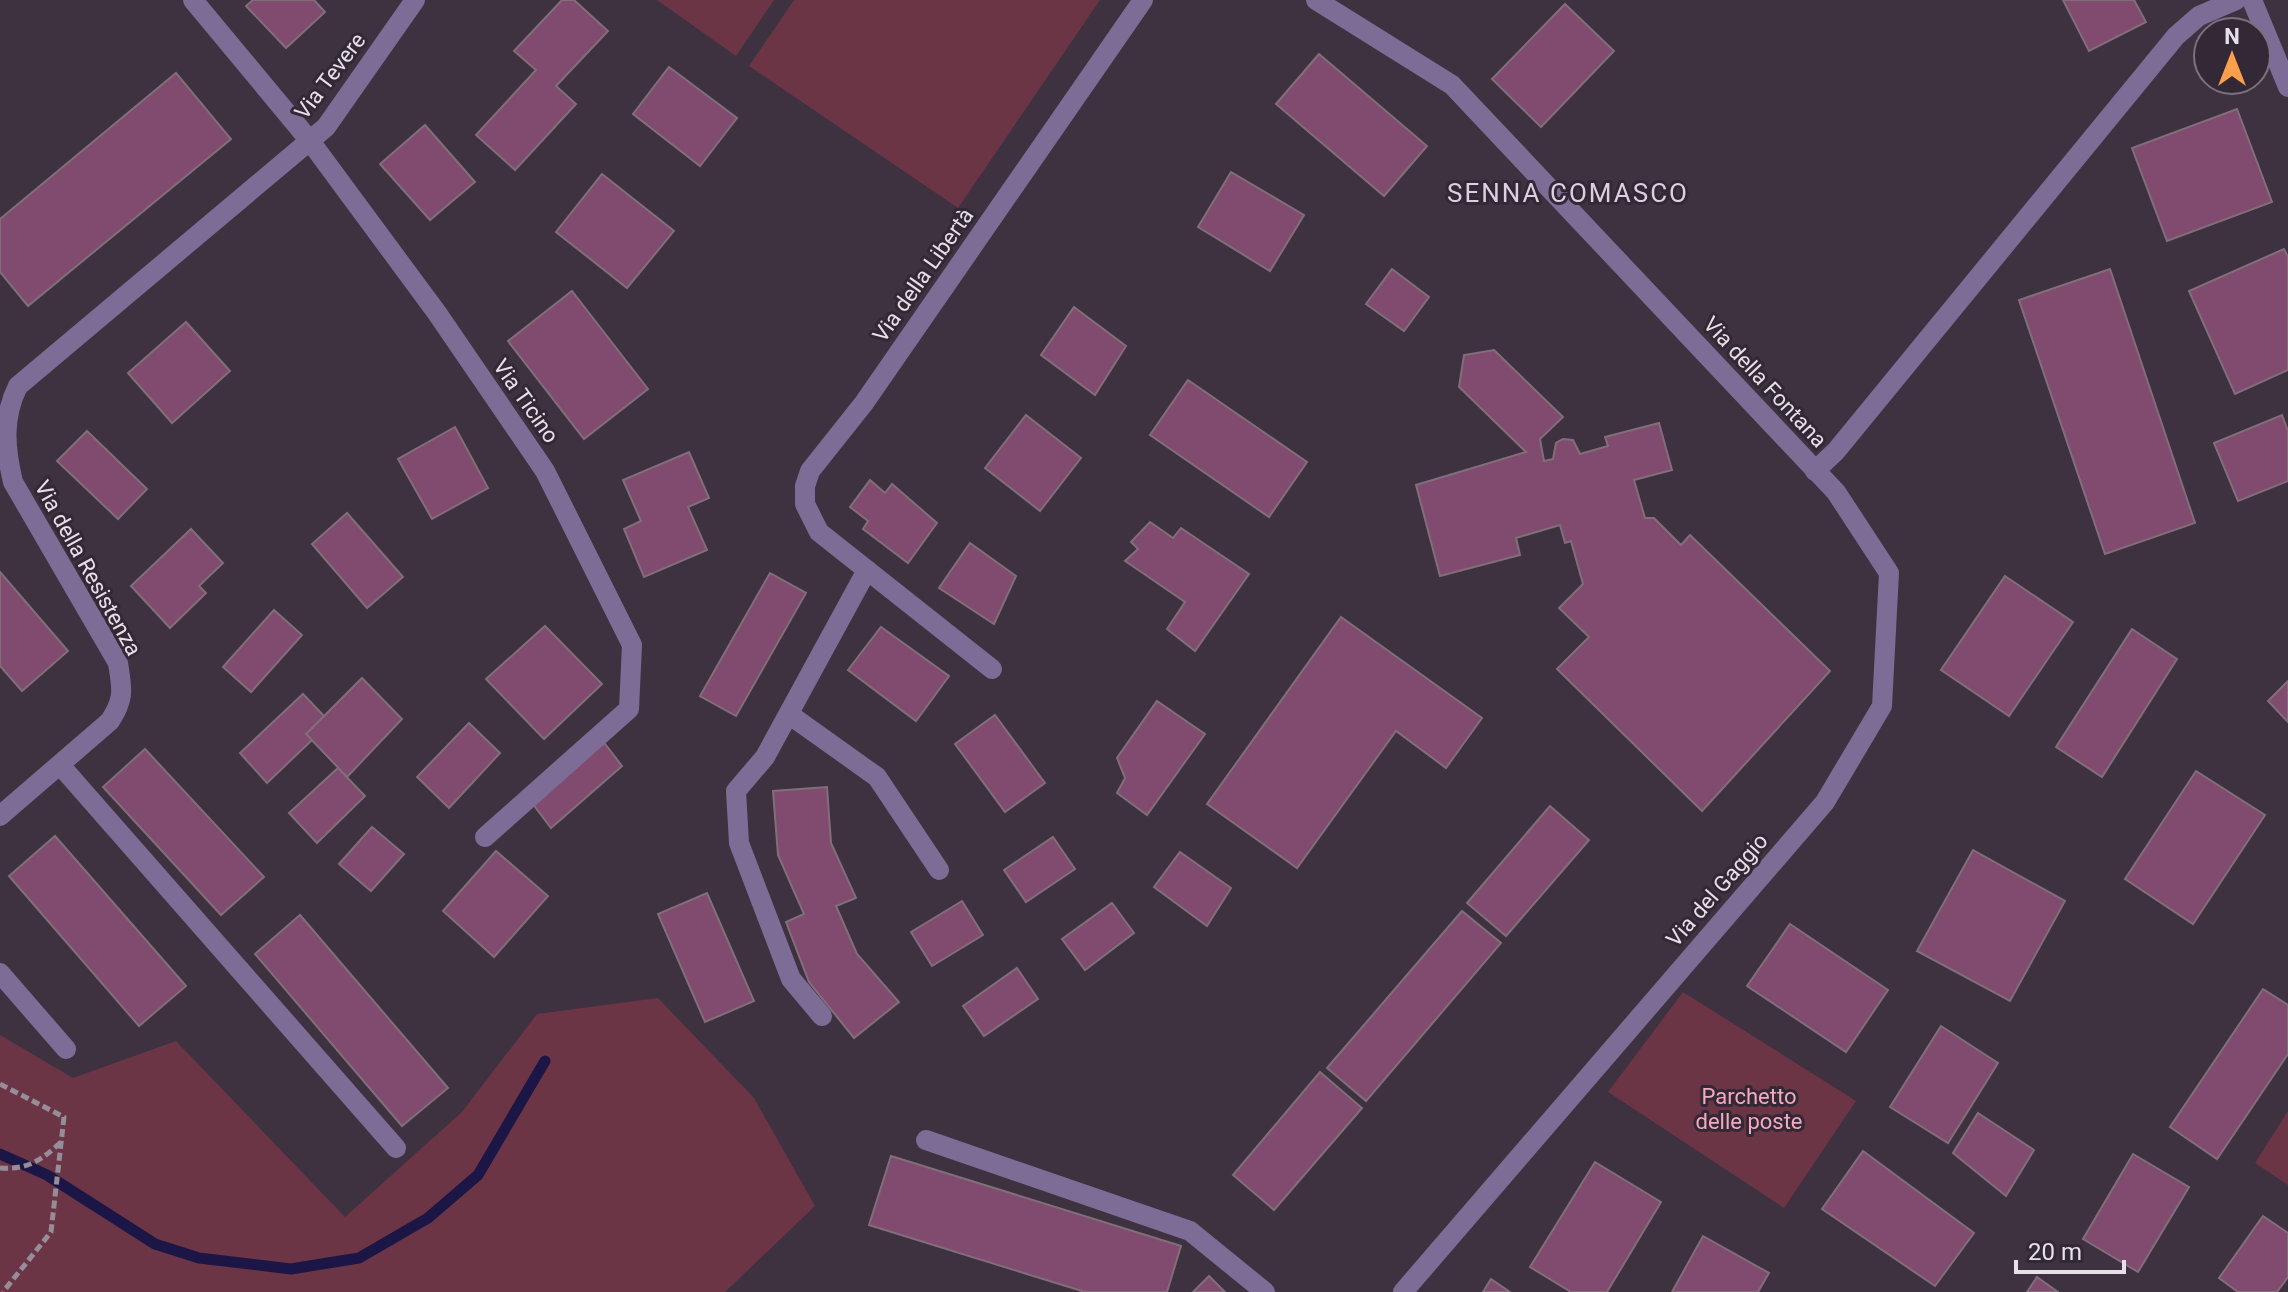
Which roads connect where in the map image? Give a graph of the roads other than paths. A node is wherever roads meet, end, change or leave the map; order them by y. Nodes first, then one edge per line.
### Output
1 (193, 0) edge
2 (415, 0) edge
3 (1143, 0) edge
4 (1316, 0) edge
5 (2236, 0) edge
6 (2252, 0) edge
7 (2288, 87) edge
8 (310, 141) junction
9 (1815, 471) junction
10 (867, 570) junction
11 (992, 669) dead end
12 (790, 715) junction
13 (60, 765) junction
14 (0, 816) edge
15 (485, 837) dead end
16 (939, 870) dead end
17 (0, 973) edge
18 (822, 1016) dead end
19 (66, 1049) dead end
20 (926, 1140) dead end
21 (396, 1148) dead end
22 (1265, 1292) edge
23 (1403, 1292) edge

1 - 8 street, Via Ticino
2 - 8 street, Via Tevere
3 - 10 street, Via della Libertà
4 - 9 street, Via della Fontana
5 - 9 street, Via della Fontana
6 - 7 street
8 - 13 street, Via della Resistenza
8 - 15 street, Via Ticino
9 - 23 street, Via del Gaggio
10 - 11 street, Via della Libertà
10 - 12 street
12 - 16 street
12 - 18 street
13 - 14 street, Via della Resistenza
13 - 21 street
17 - 19 street
20 - 22 street

